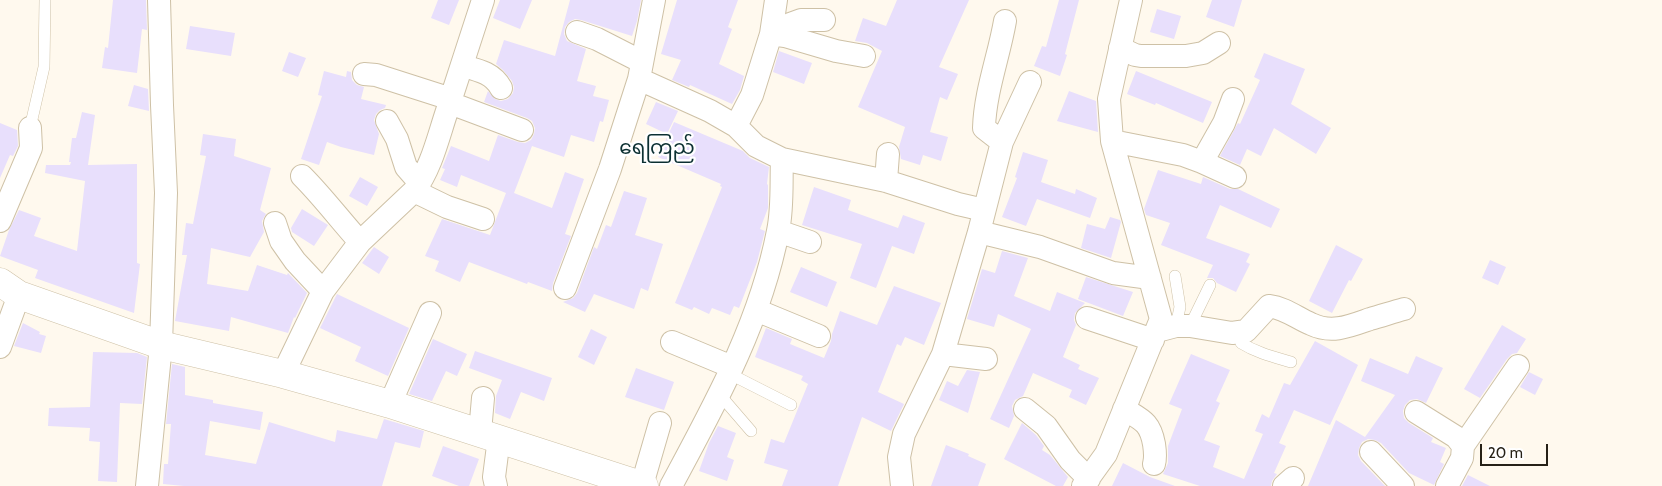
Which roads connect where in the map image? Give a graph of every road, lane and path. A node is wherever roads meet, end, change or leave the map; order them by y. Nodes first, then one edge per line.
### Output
1 (45, 0) edge
2 (159, 0) edge
3 (483, 0) edge
4 (654, 0) edge
5 (776, 0) edge
6 (1131, 0) edge
7 (824, 20) dead end
8 (1005, 21) dead end
9 (577, 32) dead end
10 (778, 35) junction
11 (1219, 43) dead end
12 (1120, 48) junction
13 (864, 56) dead end
14 (463, 66) junction
15 (641, 70) junction
16 (364, 74) dead end
17 (1030, 82) dead end
18 (501, 88) dead end
19 (1233, 99) dead end
20 (450, 101) junction
21 (387, 121) dead end
22 (736, 126) junction
23 (30, 128) joint
24 (522, 130) dead end
25 (1112, 141) junction
26 (1002, 142) junction
27 (888, 154) dead end
28 (782, 159) junction
29 (1188, 163) junction
30 (302, 176) dead end
31 (1235, 177) dead end
32 (886, 181) junction
33 (417, 187) junction
34 (984, 210) junction
35 (483, 219) dead end
36 (0, 221) edge
37 (275, 223) dead end
38 (778, 231) junction
39 (979, 232) junction
40 (360, 242) junction
41 (810, 242) dead end
42 (1175, 276) dead end
43 (1150, 278) junction
44 (1210, 285) dead end
45 (565, 288) dead end
46 (10, 289) edge
47 (323, 291) junction
48 (1404, 309) dead end
49 (756, 310) junction
50 (430, 313) dead end
51 (1087, 318) dead end
52 (1169, 331) junction
53 (1239, 332) junction
54 (819, 336) dead end
55 (672, 342) dead end
56 (161, 345) junction
57 (0, 347) edge
58 (943, 354) junction
59 (986, 359) dead end
60 (1291, 362) dead end
61 (1518, 366) dead end
62 (731, 370) junction
63 (283, 374) junction
64 (720, 395) junction
65 (483, 398) dead end
66 (390, 404) junction
67 (791, 405) dead end
68 (1025, 409) dead end
69 (1124, 409) junction
70 (1416, 412) dead end
71 (660, 423) dead end
72 (752, 431) dead end
73 (489, 435) junction
74 (1463, 446) junction
75 (1371, 452) dead end
76 (1154, 464) dead end
77 (1086, 482) edge
78 (147, 486) edge
79 (496, 486) edge
80 (643, 486) edge
81 (671, 486) edge
82 (902, 486) edge
83 (1403, 486) edge
84 (1447, 486) edge

1 - 23 lane
2 - 56 street
3 - 14 street
4 - 15 street
5 - 10 street
6 - 12 street
7 - 10 street
8 - 26 street
9 - 15 street
10 - 13 street
10 - 22 street
11 - 12 street
12 - 25 street
14 - 18 street
14 - 20 street
15 - 22 street
15 - 45 street
16 - 20 street
17 - 26 street
19 - 29 street
20 - 24 street
20 - 33 street
21 - 33 street
22 - 28 street
23 - 36 street
25 - 29 street
25 - 43 street
26 - 34 street
27 - 32 street
28 - 32 street
28 - 38 street
29 - 31 street
30 - 40 street
32 - 34 street
33 - 35 street
33 - 40 street
34 - 39 street
37 - 47 street
38 - 41 street
38 - 49 street
39 - 43 street
39 - 58 street
40 - 47 street
42 - 52 lane
43 - 52 street
44 - 52 lane
46 - 56 street
46 - 57 street
47 - 63 street
48 - 53 street
49 - 54 street
49 - 62 street
50 - 66 street
51 - 52 street
52 - 53 street
52 - 69 street
53 - 60 lane
55 - 62 street
56 - 63 street
56 - 78 street
58 - 59 street
58 - 82 street
61 - 74 street
62 - 64 street
62 - 67 lane
63 - 66 street
64 - 72 lane
64 - 81 street
65 - 73 street
66 - 73 street
68 - 77 street
69 - 76 street
69 - 77 street
70 - 74 street
71 - 80 street
73 - 79 street
73 - 80 street
74 - 84 street
75 - 83 street

